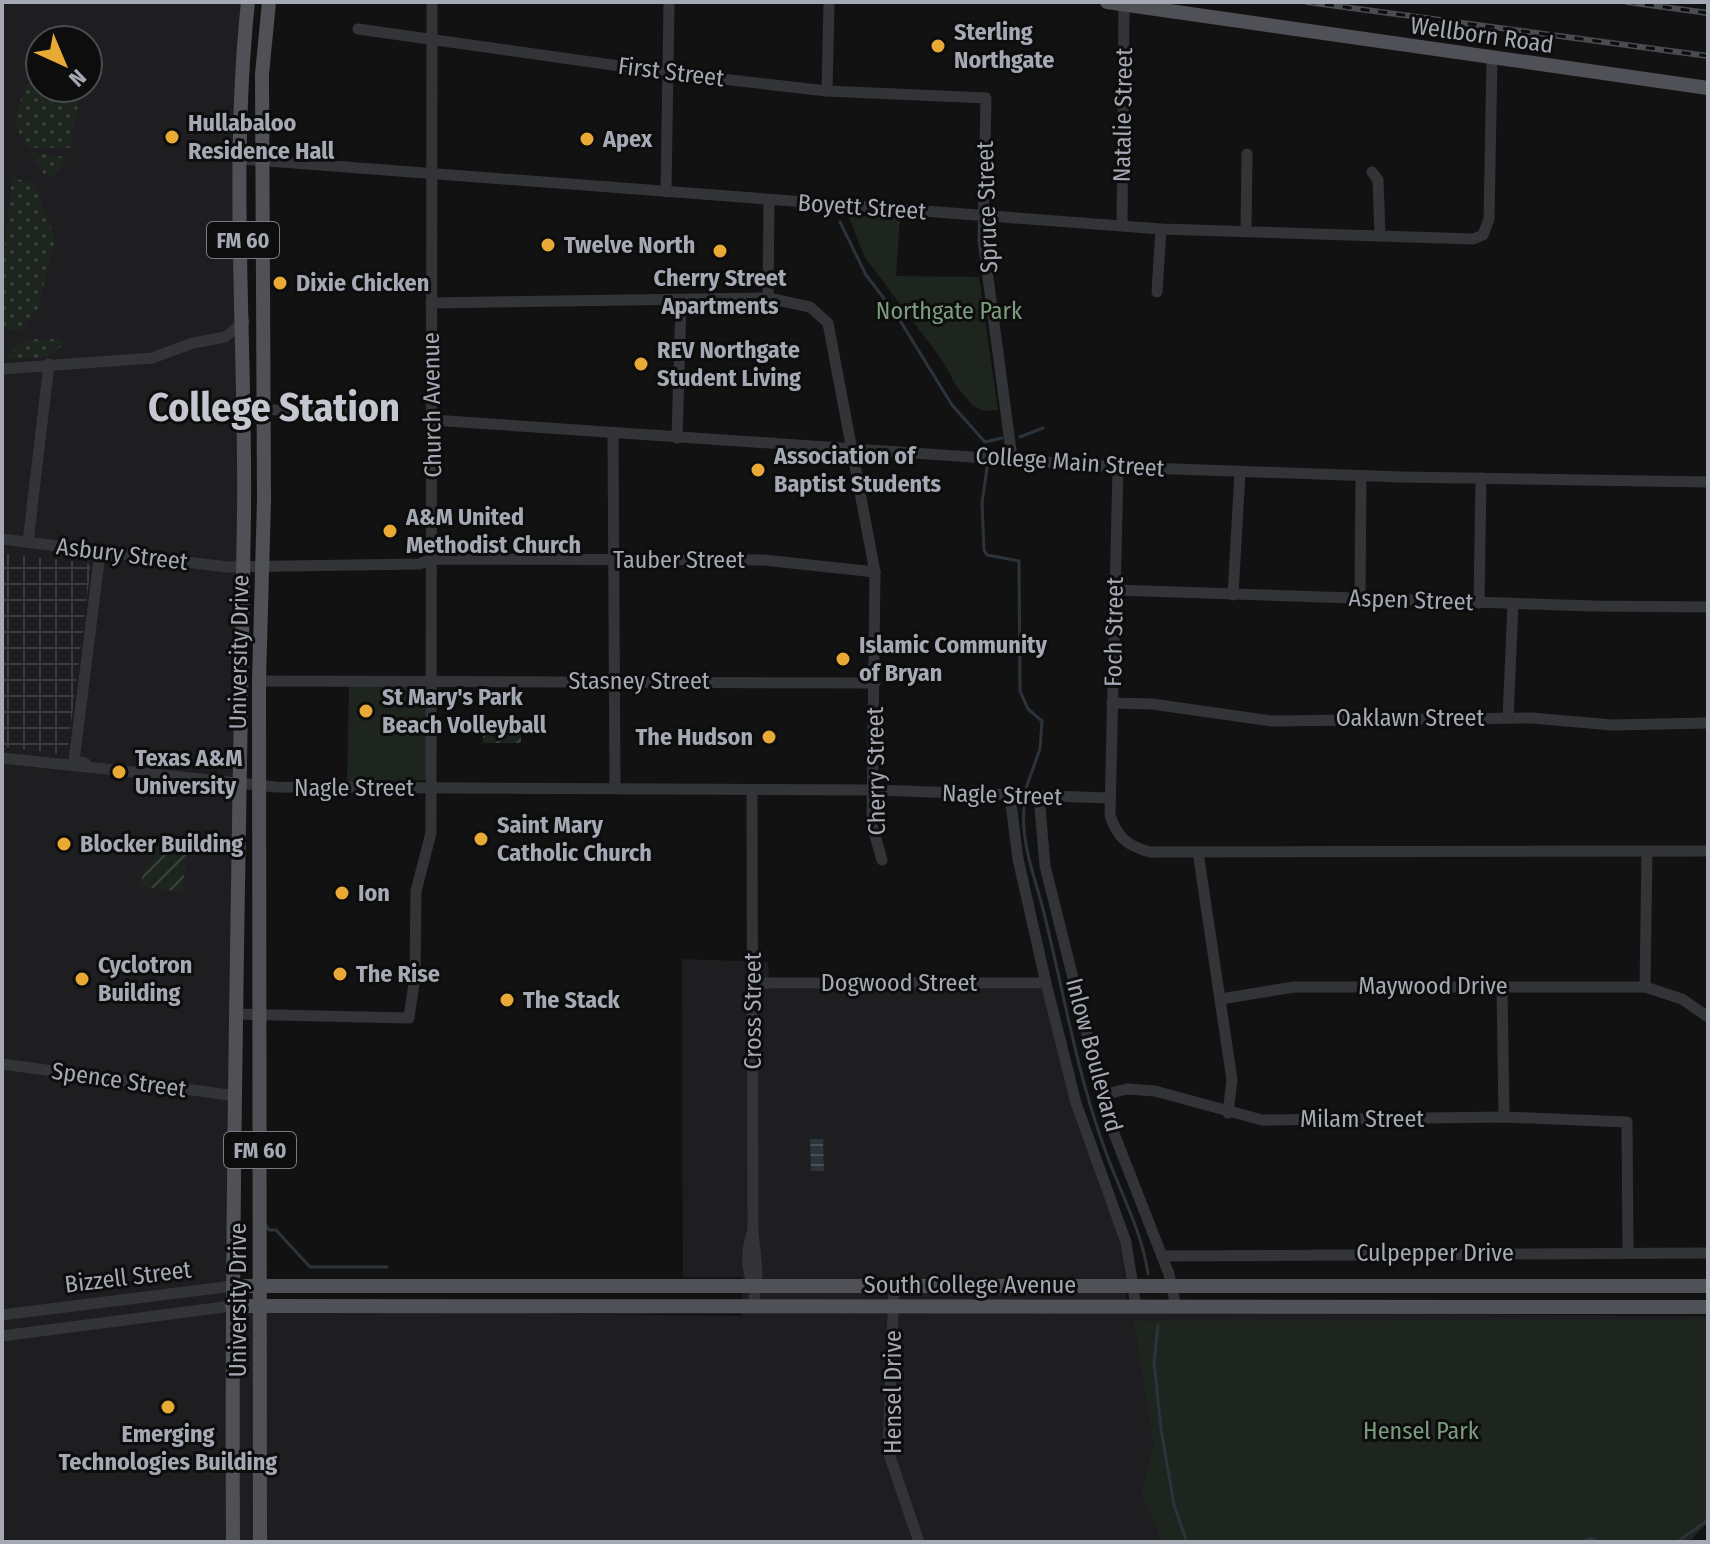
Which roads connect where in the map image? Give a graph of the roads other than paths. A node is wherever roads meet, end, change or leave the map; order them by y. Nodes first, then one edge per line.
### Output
1 (248, 2) edge
2 (269, 2) edge
3 (432, 2) edge
4 (669, 2) edge
5 (829, 2) edge
6 (1107, 2) edge
7 (1124, 5) junction
8 (358, 29) dead end
9 (432, 38) junction
10 (1492, 59) junction
11 (669, 73) junction
12 (1708, 88) edge
13 (827, 91) junction
14 (986, 98) joint
15 (1247, 154) dead end
16 (241, 159) junction
17 (262, 161) junction
18 (1372, 172) dead end
19 (432, 176) junction
20 (666, 192) junction
21 (769, 201) junction
22 (983, 216) junction
23 (1122, 225) junction
24 (1161, 229) junction
25 (1246, 231) junction
26 (1380, 235) junction
27 (1157, 292) dead end
28 (768, 298) junction
29 (681, 302) junction
30 (431, 303) junction
31 (244, 322) junction
32 (49, 364) junction
33 (2, 369) edge
34 (275, 410) dead end
35 (347, 414) dead end
36 (432, 420) junction
37 (613, 433) junction
38 (677, 438) junction
39 (853, 449) junction
40 (1012, 458) junction
41 (1118, 467) junction
42 (1240, 472) junction
43 (1361, 476) junction
44 (1481, 478) junction
45 (1708, 482) edge
46 (2, 539) edge
47 (28, 542) junction
48 (100, 553) junction
49 (432, 559) junction
50 (614, 559) junction
51 (262, 565) junction
52 (243, 566) junction
53 (875, 572) junction
54 (1115, 590) junction
55 (1233, 595) junction
56 (1360, 599) junction
57 (1479, 603) junction
58 (1513, 604) junction
59 (1708, 607) edge
60 (615, 680) junction
61 (259, 681) junction
62 (432, 682) junction
63 (875, 683) junction
64 (1112, 703) junction
65 (1508, 718) junction
66 (1708, 723) edge
67 (2, 758) edge
68 (105, 768) junction
69 (240, 783) junction
70 (260, 785) junction
71 (431, 788) junction
72 (615, 788) junction
73 (873, 790) junction
74 (752, 791) junction
75 (1010, 796) junction
76 (1039, 796) junction
77 (1110, 798) junction
78 (1708, 851) edge
79 (1198, 852) junction
80 (1647, 852) junction
81 (882, 860) dead end
82 (753, 983) junction
83 (1046, 983) junction
84 (1502, 986) junction
85 (1645, 987) junction
86 (1221, 999) junction
87 (237, 1014) junction
88 (261, 1014) junction
89 (1708, 1017) edge
90 (2, 1064) edge
91 (1102, 1095) junction
92 (236, 1096) junction
93 (1228, 1113) junction
94 (1504, 1117) junction
95 (1628, 1252) junction
96 (1708, 1253) edge
97 (1162, 1256) junction
98 (531, 1285) junction
99 (753, 1285) junction
100 (894, 1285) junction
101 (1173, 1285) junction
102 (1470, 1285) junction
103 (233, 1286) junction
104 (259, 1286) junction
105 (1016, 1286) junction
106 (1135, 1286) junction
107 (1708, 1286) edge
108 (232, 1306) junction
109 (260, 1306) junction
110 (531, 1307) junction
111 (894, 1307) junction
112 (1017, 1307) junction
113 (1136, 1307) junction
114 (1176, 1307) junction
115 (1470, 1307) junction
116 (1708, 1307) edge
117 (753, 1308) junction
118 (2, 1315) edge
119 (2, 1336) edge
120 (233, 1542) edge
121 (260, 1542) edge
122 (919, 1542) edge

1 - 16 main road, University Drive / FM 60
2 - 17 main road, University Drive / FM 60
3 - 9 street, Church Avenue
4 - 11 street
5 - 13 street
6 - 7 main road, Wellborn Road
7 - 10 main road, Wellborn Road
7 - 23 street, Natalie Street
8 - 9 street, First Street
9 - 11 street, First Street
9 - 19 street, Church Avenue
10 - 12 main road, Wellborn Road
10 - 26 street, Boyett Street
11 - 13 street, First Street
11 - 20 street
13 - 14 street, First Street
14 - 22 street, Spruce Street
15 - 25 street
16 - 17 street, Boyett Street
16 - 31 main road, University Drive / FM 60
17 - 19 street, Boyett Street
17 - 51 main road, University Drive / FM 60
18 - 26 street
19 - 20 street, Boyett Street
19 - 30 street, Church Avenue
20 - 21 street, Boyett Street
21 - 22 street, Boyett Street
21 - 28 street
22 - 23 street, Boyett Street
22 - 40 street, Spruce Street
23 - 24 street, Boyett Street
24 - 25 street, Boyett Street
24 - 27 street
25 - 26 street, Boyett Street
28 - 29 street, Cherry Street
28 - 39 street, Cherry Street
29 - 30 street, Cherry Street
29 - 38 street
30 - 36 street, Church Avenue
31 - 32 street
31 - 52 main road, University Drive / FM 60
32 - 33 street
32 - 47 street
34 - 35 street
36 - 37 street, College Main Street
36 - 49 street, Church Avenue
37 - 38 street, College Main Street
37 - 50 street
38 - 39 street, College Main Street
39 - 40 street, College Main Street
39 - 53 street, Cherry Street
40 - 41 street, College Main Street
41 - 42 street, College Main Street
41 - 54 street, Foch Street
42 - 43 street, College Main Street
42 - 55 street
43 - 44 street, College Main Street
43 - 56 street
44 - 45 street, College Main Street
44 - 57 street
46 - 47 street, Asbury Street
47 - 48 street, Asbury Street
48 - 52 street, Asbury Street
48 - 68 street
49 - 50 street, Tauber Street
49 - 51 street, Tauber Street
49 - 62 street, Church Avenue
50 - 53 street, Tauber Street
50 - 60 street
51 - 52 street, Tauber Street
51 - 61 main road, University Drive / FM 60
52 - 69 main road, University Drive / FM 60
53 - 63 street, Cherry Street
54 - 55 street, Aspen Street
54 - 64 street, Foch Street
55 - 56 street, Aspen Street
56 - 57 street, Aspen Street
57 - 58 street, Aspen Street
58 - 59 street, Aspen Street
58 - 65 street
60 - 62 street, Stasney Street
60 - 63 street, Stasney Street
60 - 72 street
61 - 62 street, Stasney Street
61 - 70 main road, University Drive / FM 60
62 - 71 street, Church Avenue
63 - 73 street, Cherry Street
64 - 65 street, Oaklawn Street
64 - 77 street, Foch Street
65 - 66 street, Oaklawn Street
67 - 68 street
68 - 69 street, Nagle Street
69 - 70 street, Nagle Street
69 - 87 main road, University Drive / FM 60
70 - 71 street, Nagle Street
70 - 88 main road, University Drive / FM 60
71 - 72 street, Nagle Street
71 - 88 street, Church Avenue
72 - 74 street, Nagle Street
73 - 74 street, Nagle Street
73 - 75 street, Nagle Street
73 - 81 street, Cherry Street
74 - 82 street, Cross Street
75 - 76 street, Nagle Street
75 - 83 street, Inlow Boulevard
76 - 77 street, Nagle Street
76 - 91 street, Inlow Boulevard
77 - 79 street
78 - 80 street
79 - 80 street
79 - 86 street
80 - 85 street
82 - 83 street, Dogwood Street
82 - 99 street, Cross Street
83 - 106 street, Inlow Boulevard
84 - 85 street, Maywood Drive
84 - 86 street, Maywood Drive
84 - 94 street
85 - 89 street, Maywood Drive
86 - 93 street
87 - 88 street, Church Avenue
87 - 92 main road, University Drive / FM 60
88 - 104 main road, University Drive / FM 60
90 - 92 street, Spence Street
91 - 93 street, Milam Street
91 - 97 street, Inlow Boulevard
92 - 103 main road, University Drive / FM 60
93 - 94 street, Milam Street
94 - 95 street, Milam Street
95 - 96 street, Culpepper Drive
95 - 97 street, Culpepper Drive
97 - 101 street, Inlow Boulevard
98 - 99 main road, South College Avenue
98 - 104 main road, South College Avenue
98 - 110 main road
99 - 100 main road, South College Avenue
99 - 117 street, Cross Street
100 - 105 main road, South College Avenue
100 - 111 street, Hensel Drive
101 - 102 main road, South College Avenue
101 - 106 main road, South College Avenue
101 - 114 street, Inlow Boulevard
102 - 107 main road, South College Avenue
102 - 115 main road
103 - 104 main road, Bizzell Street
103 - 108 main road, University Drive / FM 60
103 - 118 street, Bizzell Street
104 - 109 main road, University Drive / FM 60
105 - 106 main road, South College Avenue
105 - 112 main road
106 - 113 street, Inlow Boulevard
108 - 109 main road, South College Avenue
108 - 119 street, Bizzell Street
108 - 120 main road, University Drive / FM 60
109 - 110 main road, South College Avenue
109 - 121 main road, University Drive / FM 60
110 - 117 main road, South College Avenue
111 - 112 main road, South College Avenue
111 - 117 main road, South College Avenue
111 - 122 street, Hensel Drive
112 - 113 main road, South College Avenue
113 - 114 main road, South College Avenue
114 - 115 main road, South College Avenue
115 - 116 main road, South College Avenue

